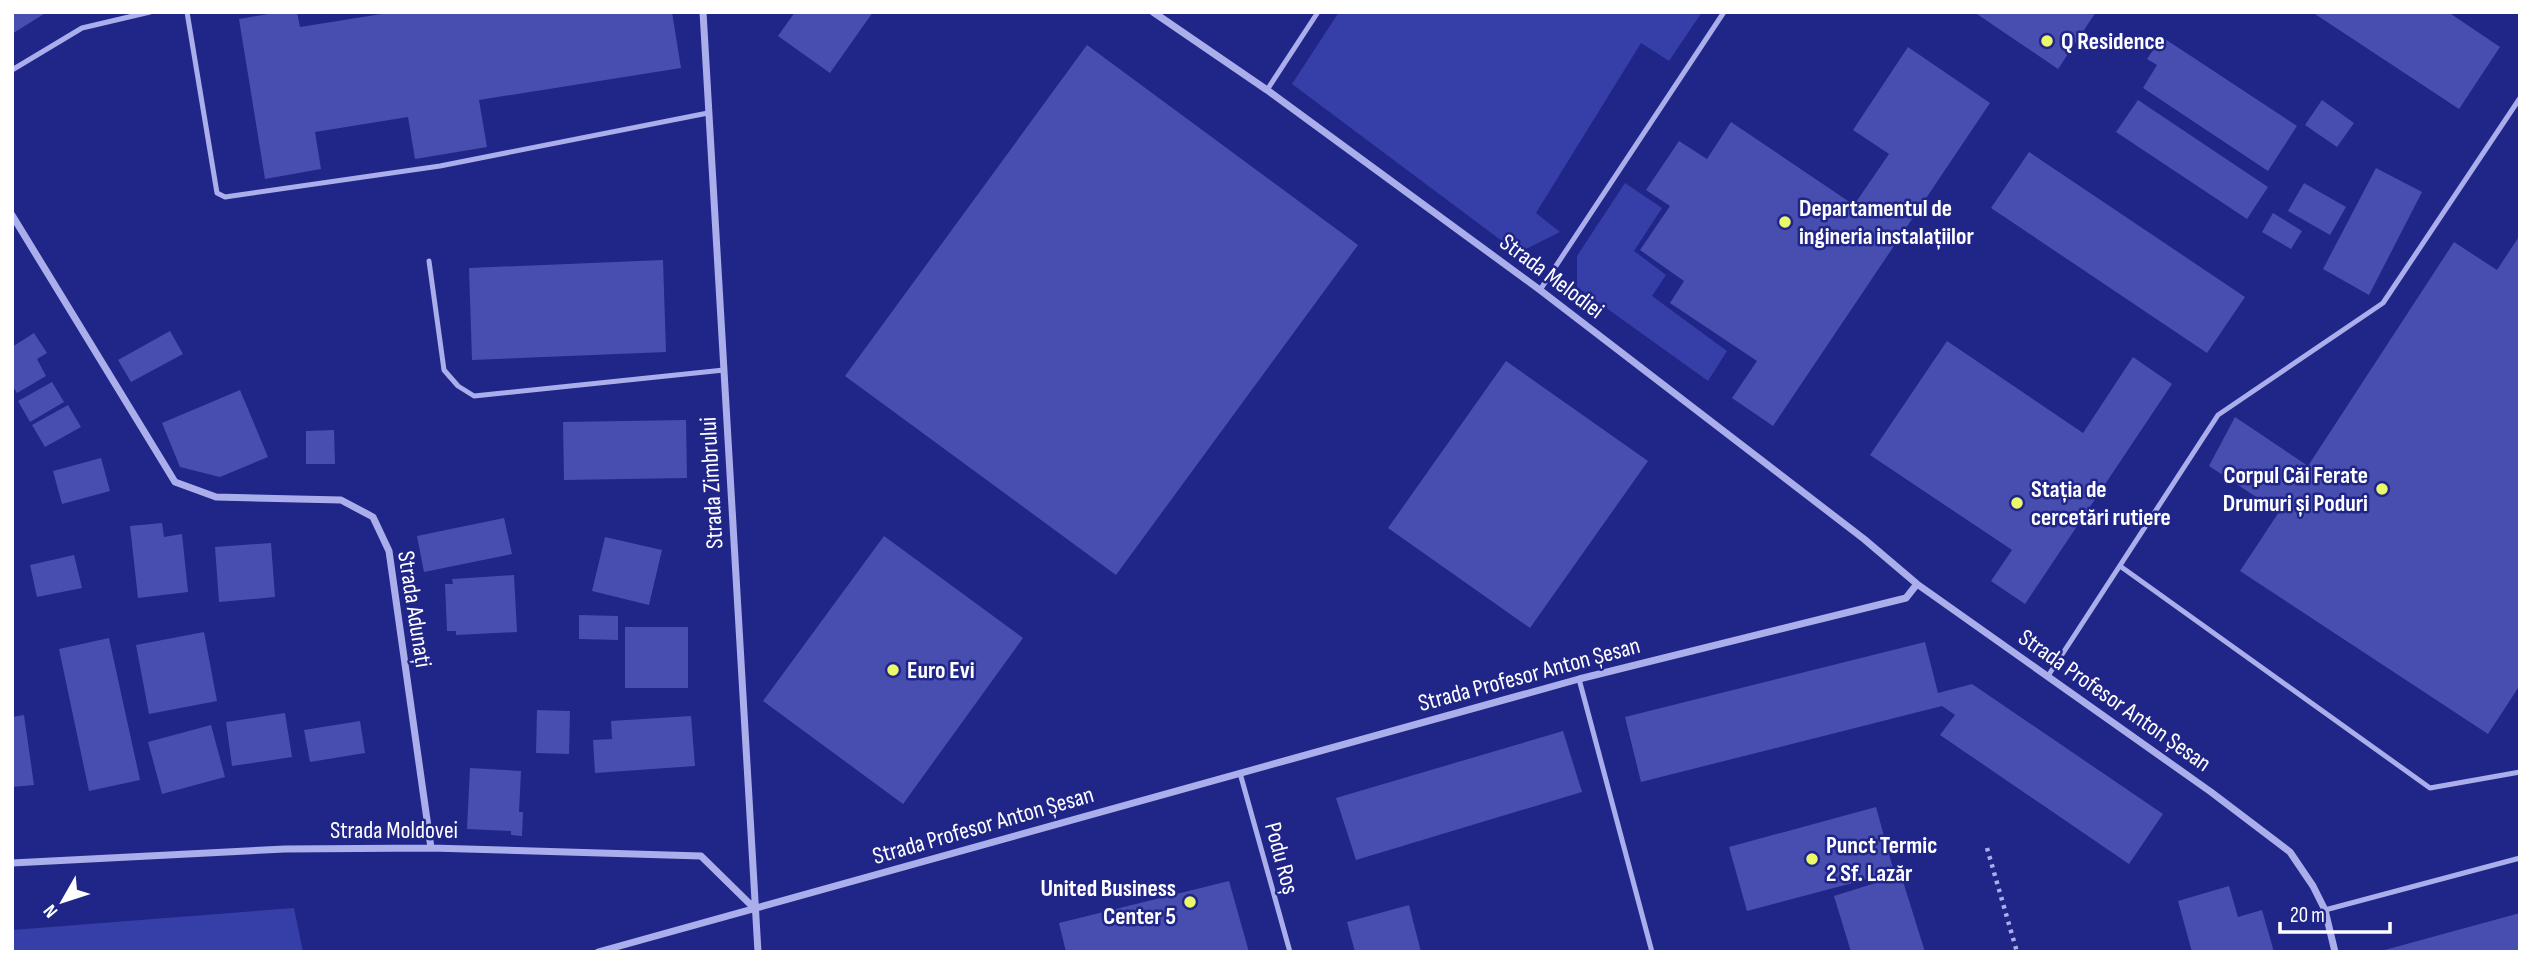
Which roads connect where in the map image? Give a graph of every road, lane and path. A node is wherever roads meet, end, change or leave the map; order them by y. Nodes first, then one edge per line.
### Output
1 (150, 12) edge
2 (187, 12) edge
3 (703, 12) edge
4 (1153, 12) edge
5 (1318, 12) edge
6 (1724, 12) edge
7 (12, 70) edge
8 (1266, 90) junction
9 (2520, 98) edge
10 (708, 113) junction
11 (12, 215) edge
12 (429, 261) dead end
13 (1540, 290) junction
14 (724, 370) junction
15 (2120, 565) junction
16 (1917, 584) junction
17 (2048, 676) junction
18 (1579, 679) junction
19 (2520, 772) edge
20 (1240, 773) junction
21 (431, 848) junction
22 (1987, 848) dead end
23 (2520, 858) edge
24 (12, 863) edge
25 (755, 909) junction
26 (2325, 910) junction
27 (598, 952) edge
28 (758, 952) edge
29 (1290, 952) edge
30 (1653, 952) edge
31 (2017, 952) edge
32 (2335, 952) edge

1 - 7 lane
2 - 10 lane
3 - 10 street, Strada Zimbrului
4 - 8 street, Strada Melodiei
5 - 8 lane
6 - 13 lane
8 - 13 street, Strada Melodiei
9 - 15 lane
10 - 14 street, Strada Zimbrului
11 - 21 street, Strada Adunați
12 - 14 lane
13 - 16 street, Strada Melodiei
14 - 25 street, Strada Zimbrului
15 - 17 lane
15 - 19 lane
16 - 17 street, Strada Profesor Anton Șesan
16 - 18 street, Strada Profesor Anton Șesan
17 - 26 street, Strada Profesor Anton Șesan
18 - 20 street, Strada Profesor Anton Șesan
18 - 30 lane
20 - 25 street, Strada Profesor Anton Șesan
20 - 29 lane, Podu Roș
21 - 24 street, Strada Moldovei
21 - 25 street, Strada Moldovei
22 - 31 path
23 - 26 lane
25 - 27 street, Strada Profesor Anton Șesan
25 - 28 street, Strada Zimbrului
26 - 32 street, Strada Profesor Anton Șesan

